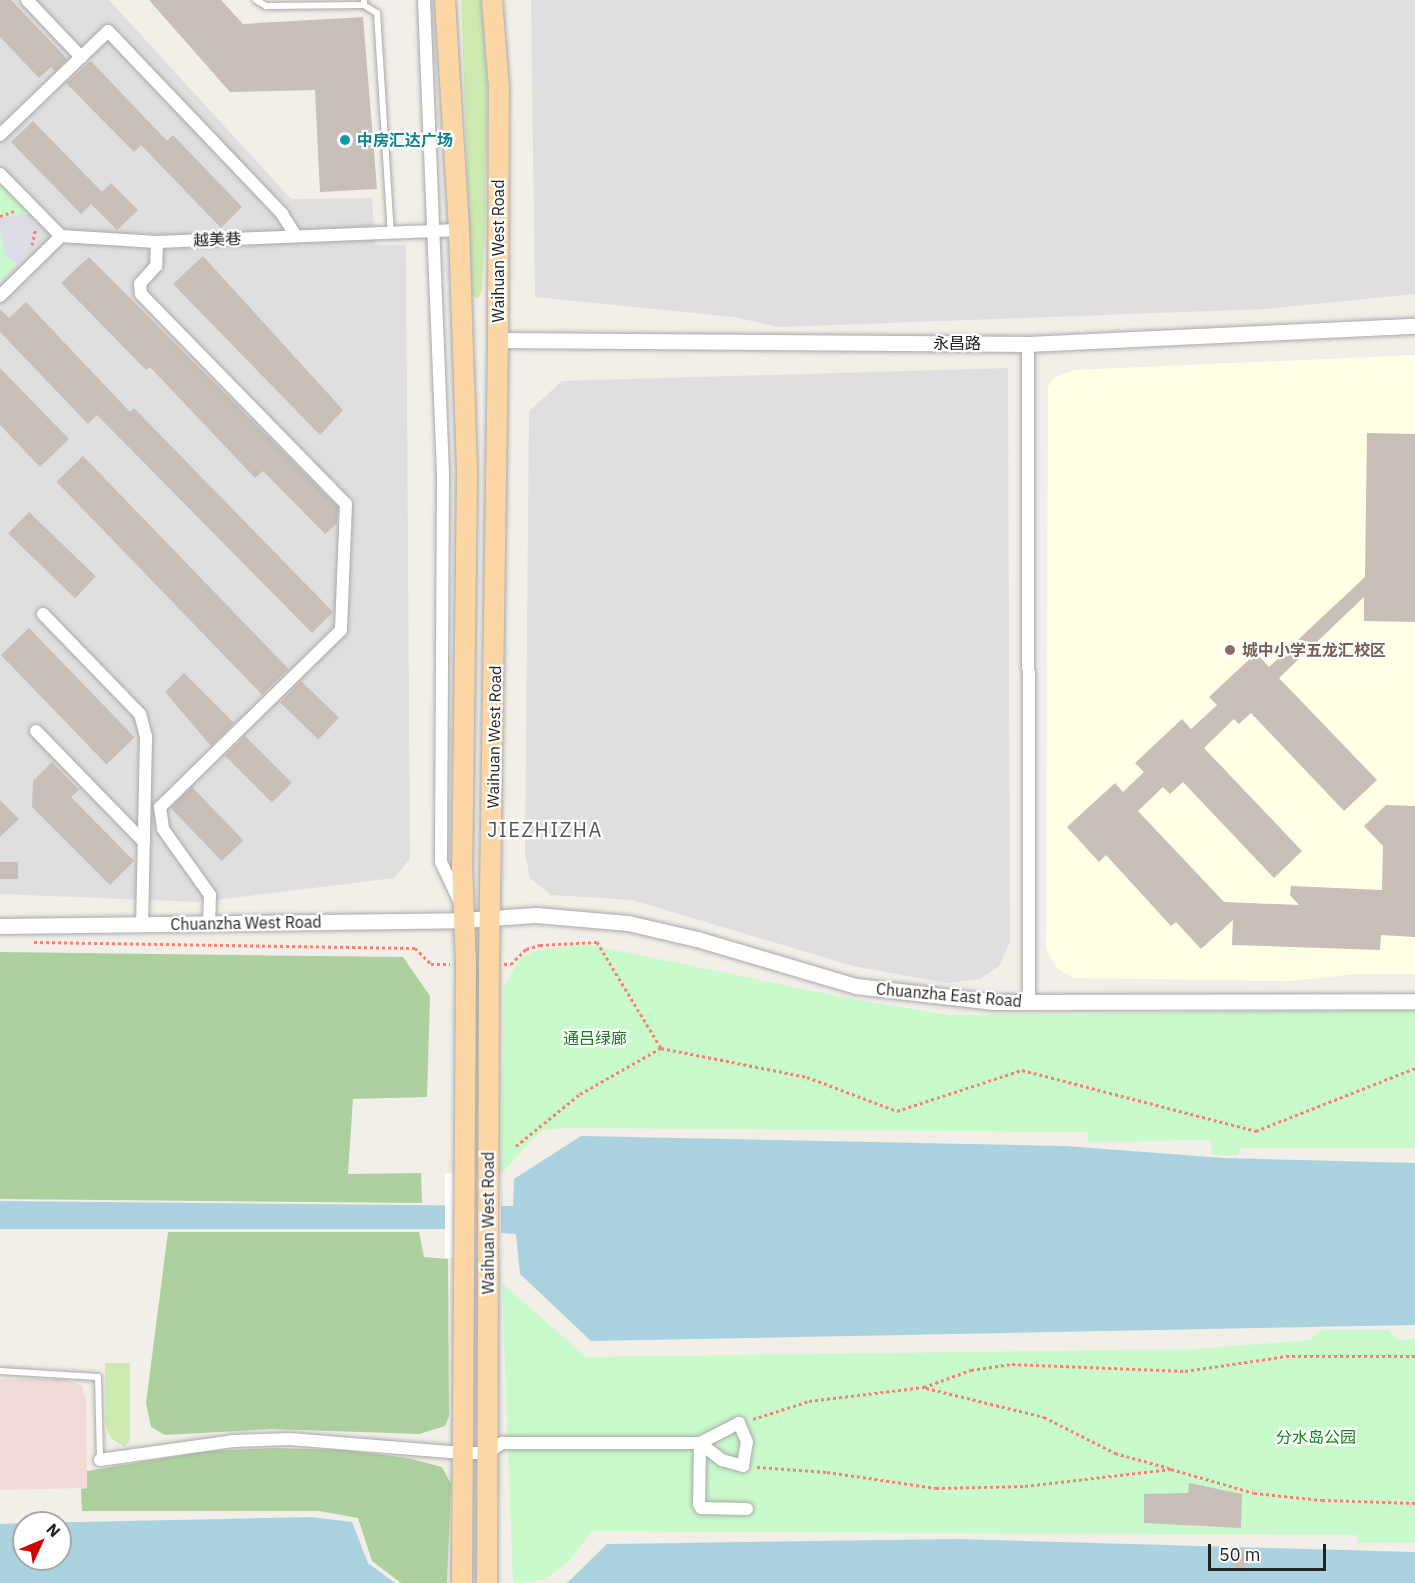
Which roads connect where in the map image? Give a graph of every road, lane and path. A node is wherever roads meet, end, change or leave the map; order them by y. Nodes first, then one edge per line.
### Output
1 (27, 0) edge
2 (256, 0) edge
3 (424, 0) edge
4 (445, 0) edge
5 (492, 0) edge
6 (364, 3) edge
7 (81, 57) junction
8 (0, 135) edge
9 (0, 174) edge
10 (21, 208) dead end
11 (0, 216) edge
12 (33, 222) dead end
13 (459, 230) junction
14 (433, 232) junction
15 (391, 234) junction
16 (61, 236) junction
17 (296, 236) junction
18 (157, 242) junction
19 (27, 252) dead end
20 (0, 296) edge
21 (1415, 326) edge
22 (498, 340) junction
23 (1028, 344) junction
24 (43, 614) dead end
25 (36, 731) dead end
26 (144, 842) junction
27 (462, 914) junction
28 (492, 917) junction
29 (209, 923) junction
30 (0, 926) edge
31 (142, 926) junction
32 (23, 942) dead end
33 (466, 964) junction
34 (489, 964) junction
35 (1415, 1001) edge
36 (1029, 1002) junction
37 (661, 1048) junction
38 (1415, 1068) edge
39 (516, 1146) dead end
40 (1415, 1356) edge
41 (0, 1371) edge
42 (924, 1387) junction
43 (740, 1423) junction
44 (700, 1443) junction
45 (461, 1453) junction
46 (488, 1453) junction
47 (100, 1460) joint
48 (743, 1466) junction
49 (1171, 1469) junction
50 (1415, 1503) edge
51 (747, 1509) dead end
52 (462, 1583) edge
53 (487, 1583) edge

1 - 7 street
2 - 6 lane
3 - 14 street
4 - 13 main road, Waihuan West Road
5 - 22 main road, Waihuan West Road
6 - 15 lane
7 - 8 street
7 - 17 street
9 - 16 street
10 - 11 path
12 - 19 path
13 - 14 street, 越美巷
13 - 27 main road, Waihuan West Road
14 - 15 street, 越美巷
14 - 27 street
15 - 17 street, 越美巷
16 - 18 street, 越美巷
16 - 20 street
17 - 18 street, 越美巷
18 - 29 street
21 - 23 street, 永昌路
22 - 23 street, 永昌路
22 - 28 main road, Waihuan West Road
23 - 36 street
24 - 26 street
25 - 26 street
26 - 31 street
27 - 28 street, Chuanzha West Road
27 - 29 street, Chuanzha West Road
27 - 33 main road, Waihuan West Road
28 - 34 main road, Waihuan West Road
28 - 36 street, Chuanzha East Road
29 - 31 street, Chuanzha West Road
30 - 31 street, Chuanzha West Road
32 - 33 path
33 - 45 main road, Waihuan West Road
34 - 37 path
34 - 46 main road, Waihuan West Road
35 - 36 street, Chuanzha East Road
37 - 38 path
37 - 39 path
40 - 42 path
41 - 47 lane
42 - 43 path
42 - 49 path
43 - 44 street
43 - 48 street
44 - 46 street
44 - 48 street
44 - 51 street
45 - 46 street
45 - 47 street
45 - 52 main road, Waihuan West Road
46 - 53 main road, Waihuan West Road
48 - 49 path
49 - 50 path

